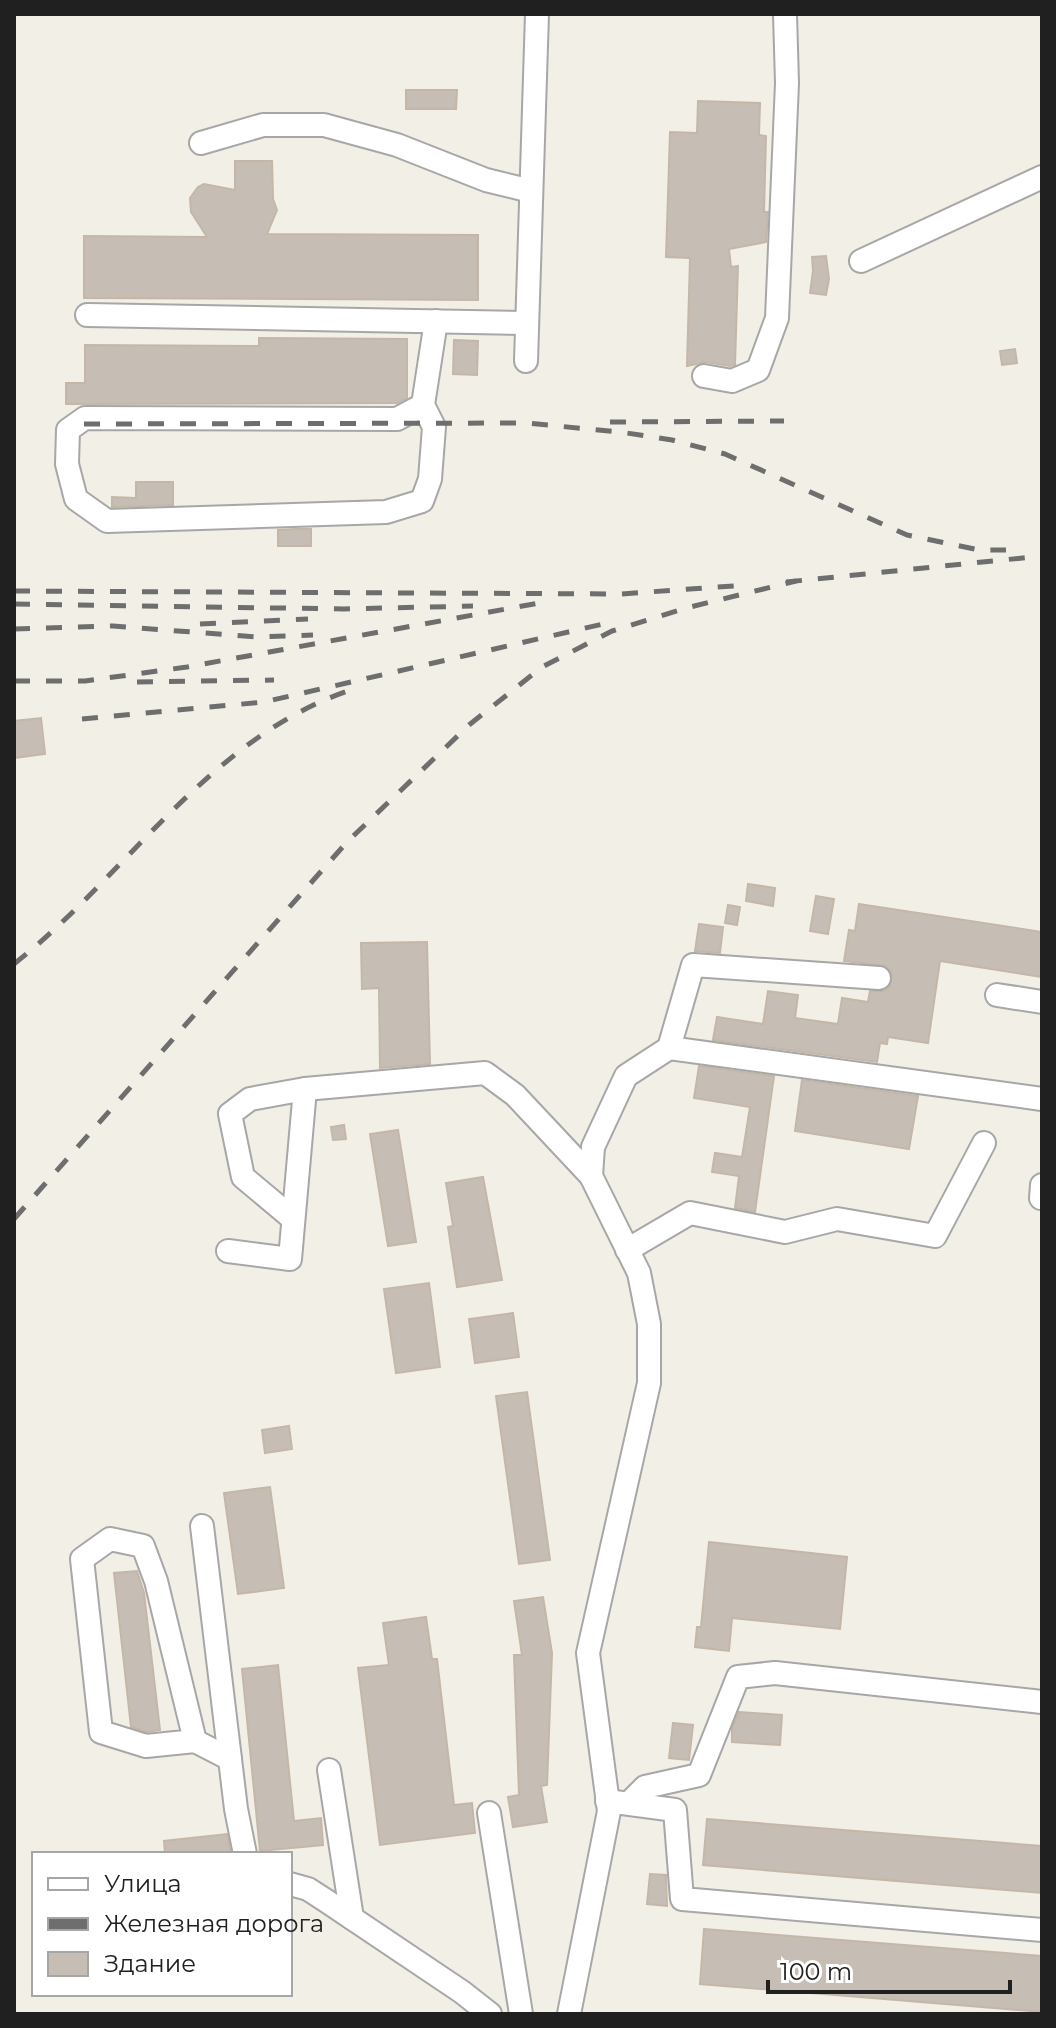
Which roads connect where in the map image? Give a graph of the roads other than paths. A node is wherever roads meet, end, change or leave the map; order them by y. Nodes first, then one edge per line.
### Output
1 (537, 14) edge
2 (785, 14) edge
3 (201, 143) dead end
4 (1042, 177) edge
5 (531, 191) junction
6 (861, 261) dead end
7 (87, 315) dead end
8 (436, 321) junction
9 (527, 323) junction
10 (526, 361) dead end
11 (704, 376) dead end
12 (423, 405) junction
13 (879, 978) dead end
14 (997, 995) dead end
15 (1042, 1002) edge
16 (669, 1048) junction
17 (305, 1089) junction
18 (1042, 1099) edge
19 (984, 1143) dead end
20 (591, 1176) junction
21 (292, 1218) junction
22 (627, 1250) junction
23 (228, 1251) dead end
24 (202, 1526) dead end
25 (1042, 1702) edge
26 (195, 1741) junction
27 (230, 1759) junction
28 (329, 1770) dead end
29 (618, 1802) junction
30 (489, 1813) dead end
31 (245, 1852) edge
32 (292, 1885) edge
33 (352, 1918) junction
34 (1042, 1930) edge
35 (490, 2014) edge
36 (521, 2014) edge
37 (569, 2014) edge

1 - 5 street
2 - 11 street
3 - 5 street
4 - 6 street
5 - 9 street
7 - 8 street
8 - 9 street
8 - 12 street
9 - 10 street
12 - 12 street
13 - 16 street
14 - 15 street
16 - 18 street
16 - 20 street
17 - 20 street
17 - 21 street
17 - 21 street
19 - 22 street
20 - 22 street
21 - 23 street
22 - 29 street
24 - 27 street
25 - 29 street
26 - 26 street
26 - 27 street
27 - 31 street
28 - 33 street
29 - 34 street
29 - 37 street
30 - 36 street
32 - 33 street
33 - 35 street

